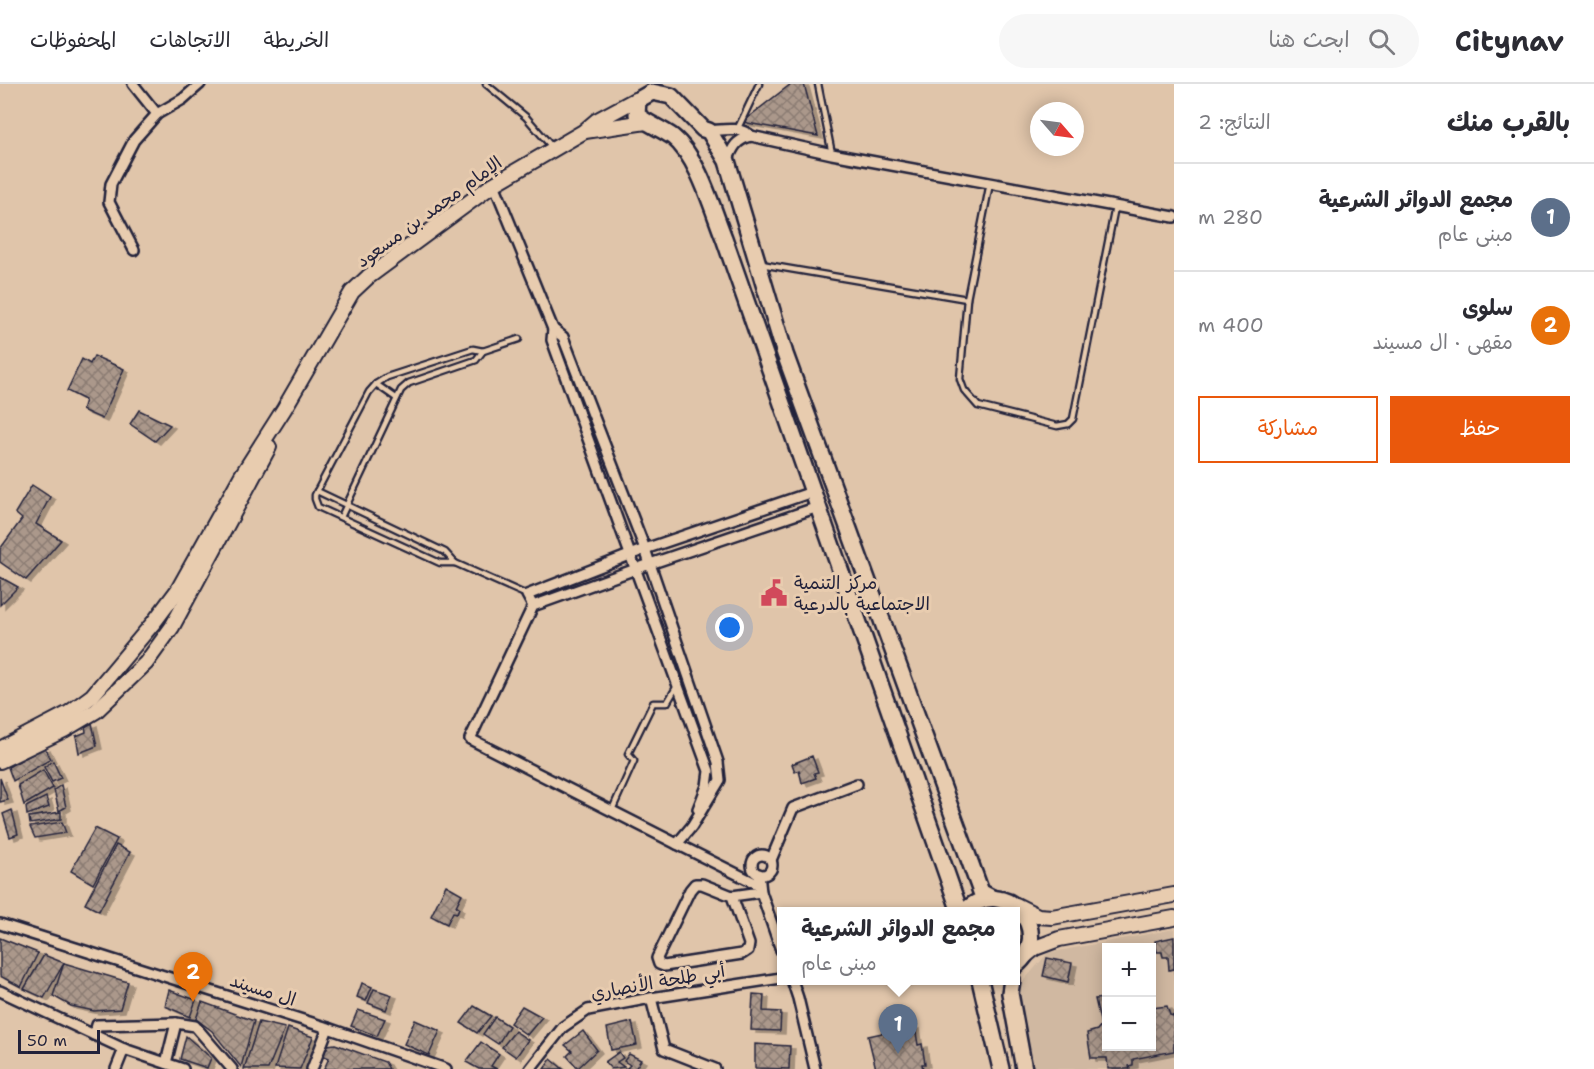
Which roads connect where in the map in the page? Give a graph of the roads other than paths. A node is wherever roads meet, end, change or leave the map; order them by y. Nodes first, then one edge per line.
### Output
1 (133, 84) edge
2 (200, 84) edge
3 (486, 84) edge
4 (656, 84) edge
5 (759, 84) edge
6 (818, 84) edge
7 (635, 100) joint
8 (157, 114) junction
9 (645, 122) junction
10 (709, 130) junction
11 (737, 130) junction
12 (583, 132) junction
13 (751, 136) junction
14 (553, 149) junction
15 (832, 154) junction
16 (727, 161) junction
17 (990, 183) junction
18 (494, 184) junction
19 (1115, 207) junction
20 (1174, 218) edge
21 (748, 229) junction
22 (724, 238) junction
23 (134, 250) dead end
24 (758, 263) junction
25 (967, 299) junction
26 (553, 329) junction
27 (519, 339) dead end
28 (483, 351) junction
29 (785, 354) junction
30 (766, 361) junction
31 (376, 384) junction
32 (396, 398) junction
33 (284, 409) junction
34 (317, 491) junction
35 (813, 492) junction
36 (346, 505) junction
37 (818, 507) junction
38 (340, 517) junction
39 (645, 549) junction
40 (631, 555) junction
41 (455, 563) junction
42 (650, 564) junction
43 (636, 569) junction
44 (527, 596) junction
45 (533, 606) junction
46 (145, 633) junction
47 (159, 645) junction
48 (679, 684) junction
49 (0, 749) edge
50 (0, 761) edge
51 (857, 784) dead end
52 (612, 811) junction
53 (692, 826) junction
54 (677, 844) junction
55 (771, 860) junction
56 (759, 874) junction
57 (760, 889) junction
58 (1174, 895) edge
59 (732, 896) junction
60 (992, 898) junction
61 (1013, 904) junction
62 (958, 907) edge
63 (971, 907) edge
64 (1016, 907) edge
65 (1019, 907) edge
66 (1020, 907) edge
67 (1020, 910) edge
68 (1174, 918) edge
69 (0, 924) edge
70 (777, 938) edge
71 (1020, 962) edge
72 (1020, 963) edge
73 (777, 979) edge
74 (793, 985) edge
75 (981, 985) edge
76 (1011, 985) edge
77 (2, 994) edge
78 (651, 998) junction
79 (176, 1023) junction
80 (328, 1028) junction
81 (94, 1035) junction
82 (124, 1049) junction
83 (166, 1063) junction
84 (116, 1069) edge
85 (183, 1069) edge
86 (232, 1069) edge
87 (312, 1069) edge
88 (446, 1069) edge
89 (530, 1069) edge
90 (715, 1069) edge
91 (815, 1069) edge
92 (1001, 1069) edge
93 (1024, 1069) edge

1 - 8 street
2 - 8 street
3 - 14 lane
4 - 7 street
5 - 11 lane
6 - 15 lane
7 - 12 street, الإمام محمد بن مسعود
8 - 23 street
9 - 10 main road
9 - 12 street, الإمام محمد بن مسعود
9 - 22 main road
10 - 11 street
10 - 16 main road
11 - 13 street
12 - 14 street, الإمام محمد بن مسعود
13 - 15 street
13 - 16 street
14 - 18 street, الإمام محمد بن مسعود
15 - 17 street
16 - 21 main road
17 - 19 street
17 - 25 lane
18 - 26 street
18 - 33 street, الإمام محمد بن مسعود
19 - 20 street
19 - 25 lane
21 - 22 main road
21 - 24 main road
22 - 30 main road
24 - 25 lane
24 - 29 main road
26 - 39 street
26 - 40 street
27 - 28 lane
28 - 31 lane
28 - 32 lane
29 - 30 main road
29 - 60 main road
30 - 35 main road
31 - 32 lane
31 - 34 lane
32 - 36 lane
33 - 46 street
33 - 47 street
34 - 36 lane
34 - 38 lane
35 - 37 main road
35 - 39 street
36 - 38 lane
36 - 41 lane
37 - 42 street
37 - 62 main road
38 - 41 lane
39 - 40 street
39 - 42 street
40 - 43 street
40 - 44 street
41 - 44 lane
42 - 43 street
42 - 53 street
43 - 45 street
43 - 48 street
44 - 45 street
45 - 52 street
46 - 47 street
46 - 49 street
47 - 50 street
48 - 52 lane
48 - 53 street
51 - 55 street
52 - 54 street
53 - 54 street
54 - 57 street
55 - 56 street
55 - 56 street
56 - 57 street
57 - 59 street
57 - 70 street
58 - 66 street
59 - 59 street
60 - 61 main road
60 - 63 main road
61 - 64 main road
61 - 65 street
67 - 71 main road
68 - 72 street
69 - 80 street, ال مسيند
73 - 78 street, أبي طلحة الأنصاري
74 - 91 street
75 - 92 main road
76 - 93 main road
77 - 81 street
78 - 89 street, أبي طلحة الأنصاري
78 - 90 street
79 - 81 street
79 - 83 street
79 - 86 street
80 - 87 street
80 - 88 street, ال مسيند
81 - 82 street
82 - 83 street
82 - 84 street
83 - 85 street

